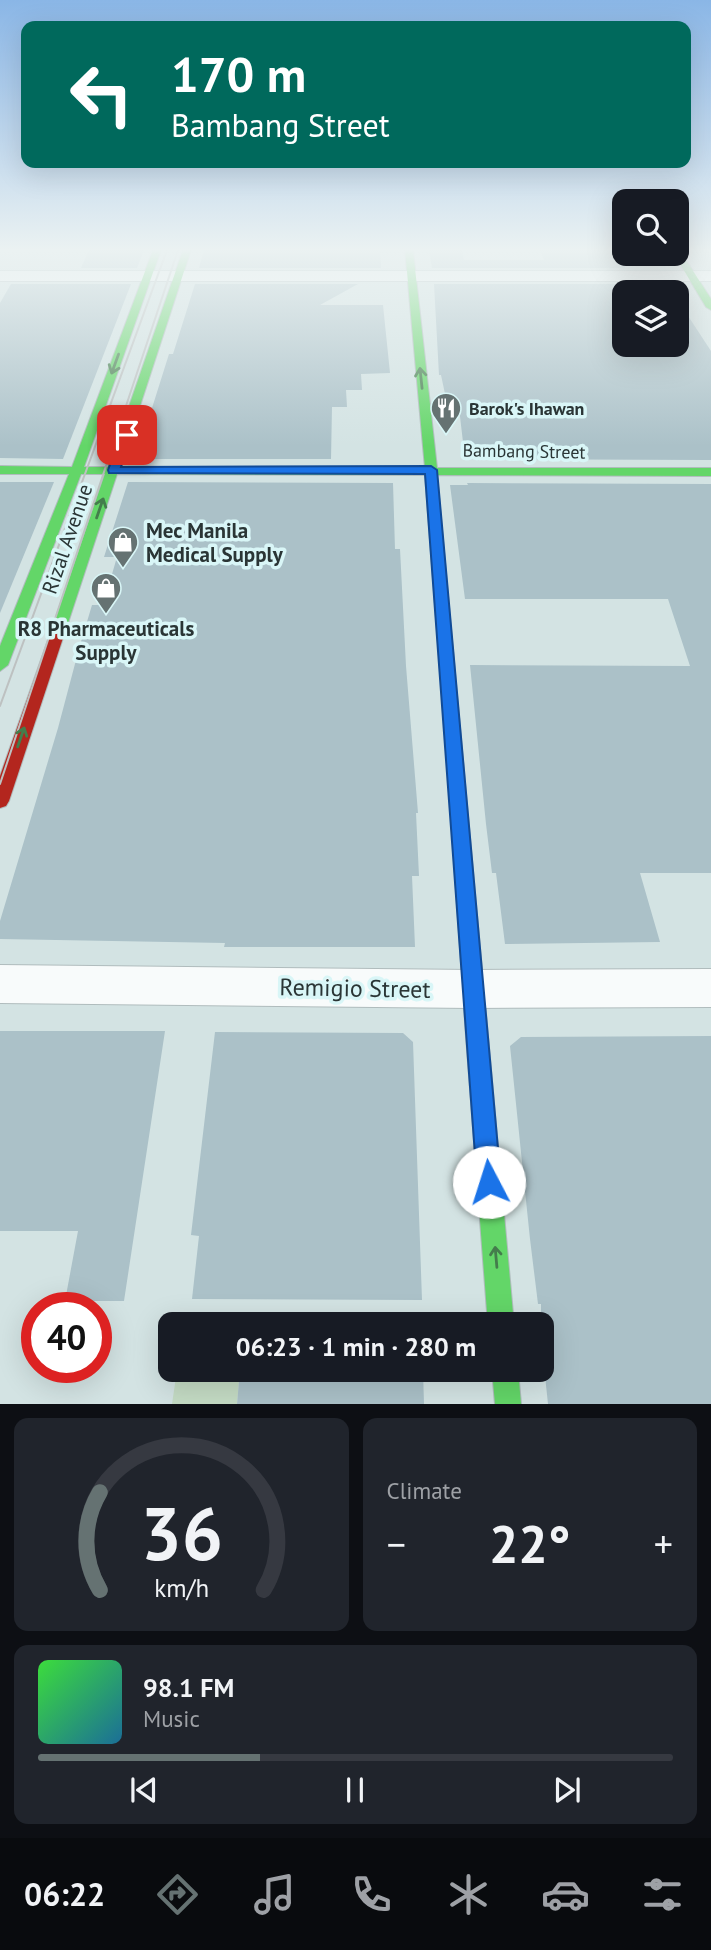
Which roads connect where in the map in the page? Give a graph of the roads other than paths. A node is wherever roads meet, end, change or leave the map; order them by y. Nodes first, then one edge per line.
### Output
1 (133, 316) edge
2 (165, 316) edge
3 (415, 316) edge
4 (0, 470) edge
5 (77, 470) junction
6 (114, 470) junction
7 (431, 470) junction
8 (711, 472) edge
9 (0, 665) edge
10 (0, 801) edge
11 (0, 984) edge
12 (711, 988) edge
13 (472, 989) junction
14 (500, 1312) edge
15 (506, 1382) edge
16 (508, 1404) edge

1 -> 5 street, Rizal Avenue
2 - 6 street, Rizal Avenue
7 -> 3 street
4 - 5 street, Bambang Street
5 - 6 street, Bambang Street
5 - 9 street, Rizal Avenue
6 - 7 street, Bambang Street
10 -> 6 street, Rizal Avenue
7 - 8 street, Bambang Street
7 - 13 street
11 - 13 street, Remigio Street
12 - 13 street, Remigio Street
14 -> 13 street
15 - 16 street

